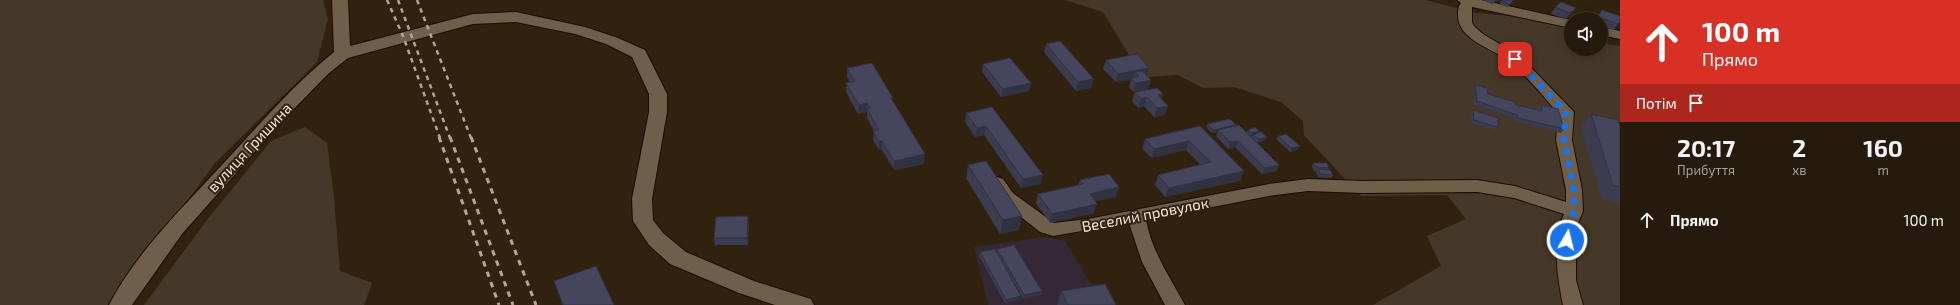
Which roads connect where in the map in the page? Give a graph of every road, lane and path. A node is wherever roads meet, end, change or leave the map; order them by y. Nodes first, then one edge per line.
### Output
1 (340, 0) edge
2 (1468, 1) edge
3 (1564, 22) edge
4 (1608, 32) edge
5 (1620, 35) edge
6 (342, 54) junction
7 (990, 171) edge
8 (1574, 212) junction
9 (1136, 215) junction
10 (120, 305) edge
11 (803, 305) edge
12 (1175, 305) edge
13 (1573, 305) edge

1 - 6 street
2 - 3 street
2 - 8 street
4 - 5 street
6 - 10 street, вулиця Гришина
6 - 11 street, вулиця Гришина
7 - 9 street, Веселий провулок
8 - 9 street, Веселий провулок
8 - 13 street
9 - 12 street

